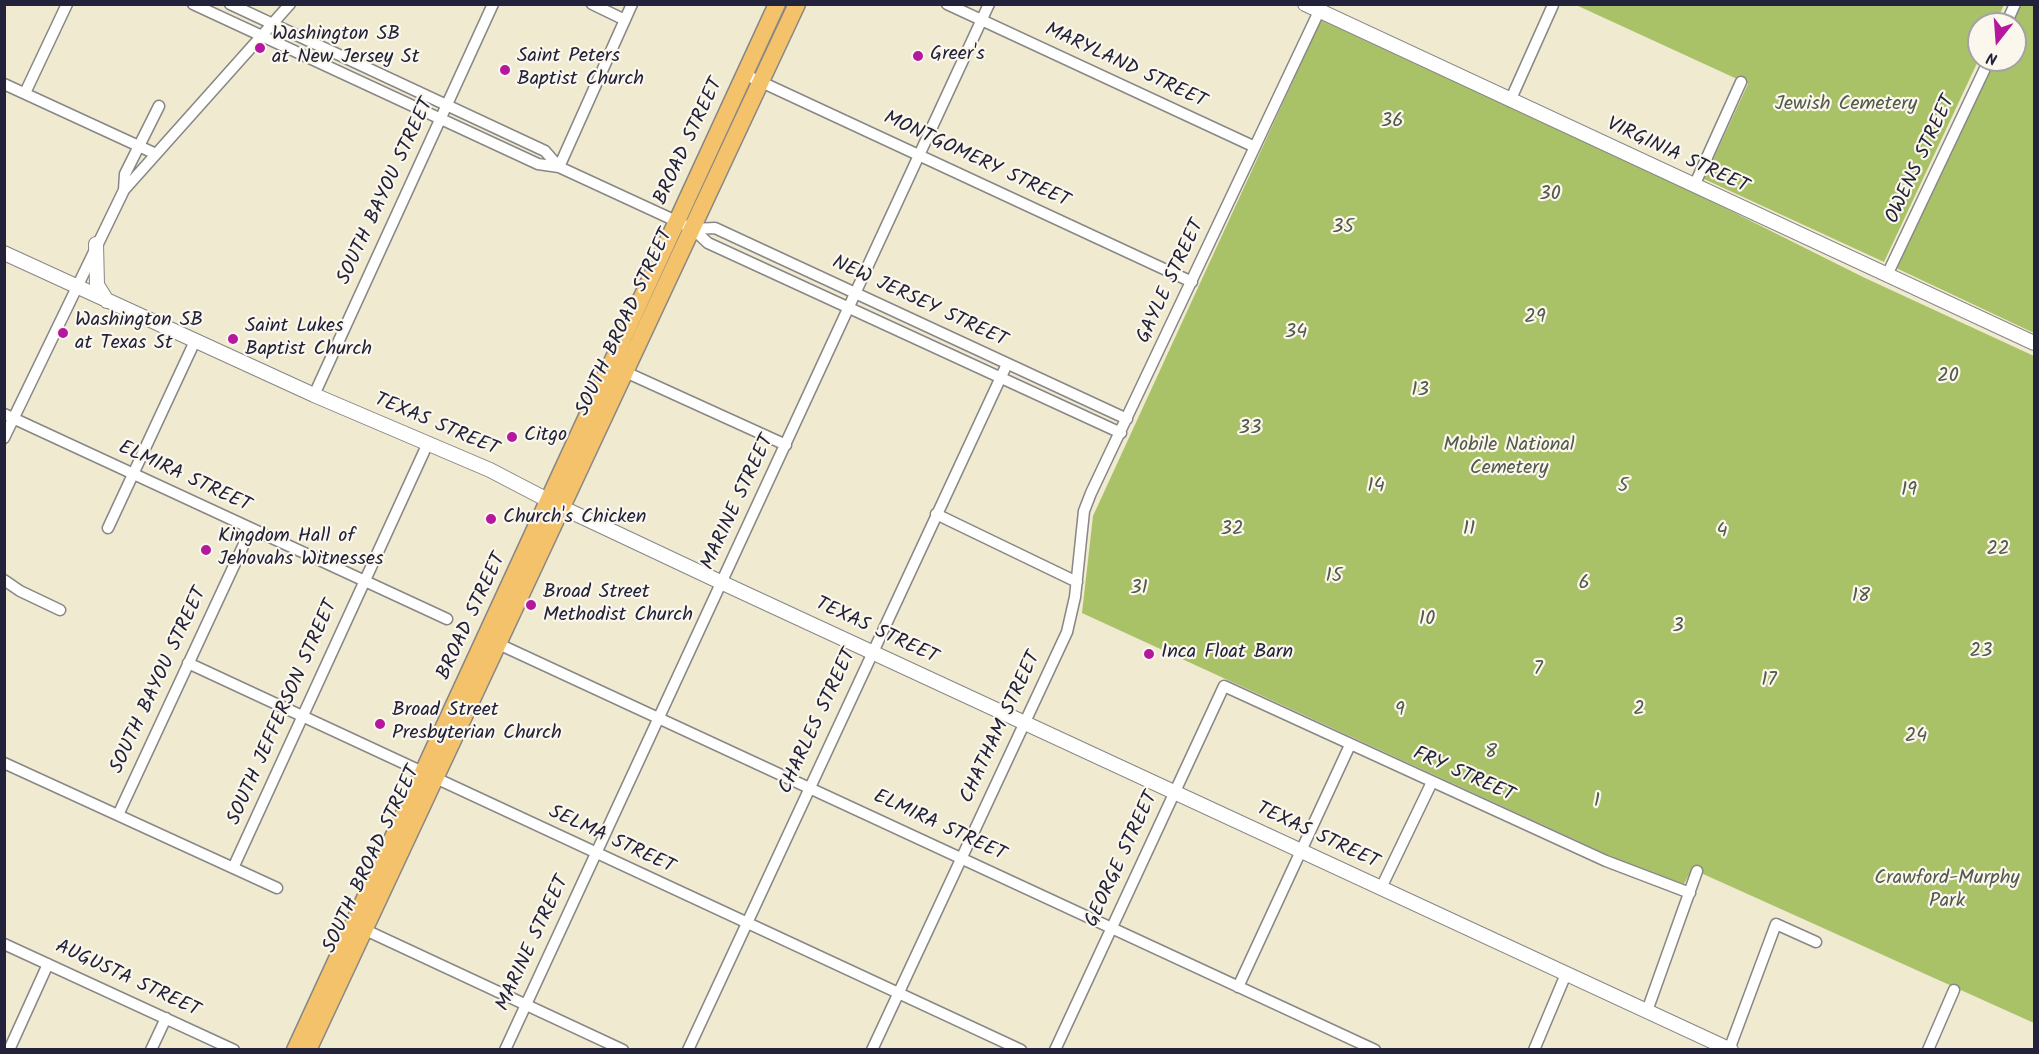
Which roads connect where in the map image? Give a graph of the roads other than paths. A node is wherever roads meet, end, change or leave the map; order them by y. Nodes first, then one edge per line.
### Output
1 (67, 4) edge
2 (230, 4) edge
3 (290, 4) edge
4 (493, 4) edge
5 (592, 4) edge
6 (632, 4) edge
7 (777, 4) edge
8 (797, 4) edge
9 (947, 4) edge
10 (989, 4) edge
11 (1305, 4) edge
12 (1553, 5) edge
13 (198, 6) edge
14 (1320, 8) edge
15 (625, 20) junction
16 (981, 21) junction
17 (273, 24) junction
18 (262, 37) junction
19 (324, 49) junction
20 (318, 62) junction
21 (1983, 72) edge
22 (744, 75) junction
23 (761, 82) junction
24 (1741, 82) dead end
25 (4, 84) edge
26 (25, 93) junction
27 (1510, 101) junction
28 (447, 105) junction
29 (159, 106) dead end
30 (441, 119) junction
31 (140, 146) junction
32 (1255, 147) junction
33 (156, 154) junction
34 (919, 155) junction
35 (559, 167) junction
36 (1694, 186) junction
37 (124, 190) junction
38 (676, 221) junction
39 (693, 229) junction
40 (96, 244) junction
41 (4, 253) edge
42 (1887, 275) junction
43 (1192, 282) junction
44 (76, 286) junction
45 (855, 293) junction
46 (107, 301) junction
47 (638, 306) junction
48 (848, 308) junction
49 (653, 313) junction
50 (195, 341) junction
51 (2034, 343) edge
52 (1007, 364) junction
53 (609, 365) junction
54 (626, 372) junction
55 (1000, 377) junction
56 (314, 395) junction
57 (9, 416) edge
58 (1127, 419) junction
59 (1121, 433) junction
60 (4, 438) edge
61 (428, 443) junction
62 (786, 445) junction
63 (133, 474) junction
64 (555, 504) junction
65 (936, 514) junction
66 (108, 528) dead end
67 (251, 529) junction
68 (4, 580) edge
69 (364, 581) junction
70 (722, 582) junction
71 (1077, 582) junction
72 (60, 610) dead end
73 (447, 619) dead end
74 (492, 641) junction
75 (872, 651) junction
76 (188, 663) junction
77 (1224, 686) joint
78 (301, 717) junction
79 (659, 718) junction
80 (1025, 722) junction
81 (1350, 745) junction
82 (4, 763) edge
83 (429, 776) junction
84 (1432, 782) junction
85 (809, 787) junction
86 (1175, 792) junction
87 (118, 815) junction
88 (1301, 850) junction
89 (596, 854) junction
90 (962, 858) junction
91 (233, 868) junction
92 (1698, 871) dead end
93 (277, 888) dead end
94 (1382, 888) junction
95 (1690, 893) junction
96 (746, 924) junction
97 (359, 927) junction
98 (1111, 928) junction
99 (1816, 942) dead end
100 (4, 944) edge
101 (48, 964) junction
102 (1566, 974) junction
103 (1238, 987) junction
104 (1954, 990) dead end
105 (898, 993) junction
106 (526, 1004) junction
107 (1647, 1011) junction
108 (166, 1018) junction
109 (1730, 1049) edge
110 (9, 1050) edge
111 (150, 1050) edge
112 (234, 1050) edge
113 (295, 1050) edge
114 (308, 1050) edge
115 (505, 1050) edge
116 (623, 1050) edge
117 (688, 1050) edge
118 (872, 1050) edge
119 (1021, 1050) edge
120 (1055, 1050) edge
121 (1375, 1050) edge
122 (1534, 1050) edge
123 (1928, 1050) edge

1 - 26 street
2 - 17 street, NEW JERSEY STREET
3 - 17 street
4 - 28 street, SOUTH BAYOU STREET
5 - 15 street
6 - 15 street
7 - 22 main road, BROAD STREET
8 - 23 main road, SOUTH BROAD STREET
9 - 16 street, MARYLAND STREET
10 - 16 street, MARINE STREET
11 - 14 street, VIRGINIA STREET
12 - 27 street
13 - 18 street, NEW JERSEY STREET
14 - 27 street, VIRGINIA STREET
14 - 32 street, GAYLE STREET
15 - 35 street
16 - 32 street, MARYLAND STREET
16 - 34 street, MARINE STREET
17 - 18 street
17 - 19 street, NEW JERSEY STREET
18 - 20 street, NEW JERSEY STREET
18 - 33 street
19 - 20 street
19 - 28 street, NEW JERSEY STREET
20 - 30 street, NEW JERSEY STREET
21 - 42 street, OWENS STREET
22 - 23 street, MONTGOMERY STREET
22 - 38 main road, BROAD STREET
23 - 34 street, MONTGOMERY STREET
23 - 39 main road, SOUTH BROAD STREET
24 - 36 street
25 - 26 street
26 - 31 street
27 - 36 street, VIRGINIA STREET
28 - 30 street, SOUTH BAYOU STREET
28 - 35 street, NEW JERSEY STREET
29 - 31 street
30 - 35 street, NEW JERSEY STREET
30 - 56 street, SOUTH BAYOU STREET
31 - 33 street
31 - 37 street
32 - 43 street, GAYLE STREET
33 - 37 street
34 - 43 street, MONTGOMERY STREET
34 - 45 street, MARINE STREET
35 - 38 street, NEW JERSEY STREET
36 - 42 street, VIRGINIA STREET
37 - 40 street
38 - 39 street, NEW JERSEY STREET
38 - 47 main road, BROAD STREET
39 - 45 street, NEW JERSEY STREET
39 - 48 street, NEW JERSEY STREET
39 - 49 main road, SOUTH BROAD STREET
40 - 44 street
40 - 46 street
41 - 44 street, TEXAS STREET
42 - 51 street, VIRGINIA STREET
43 - 58 street, GAYLE STREET
44 - 46 street, TEXAS STREET
44 - 57 street
45 - 48 street, MARINE STREET
45 - 52 street, NEW JERSEY STREET
46 - 50 street, TEXAS STREET
47 - 49 street
47 - 53 main road, BROAD STREET
48 - 55 street, NEW JERSEY STREET
48 - 62 street, MARINE STREET
49 - 54 main road, SOUTH BROAD STREET
50 - 56 street, TEXAS STREET
50 - 63 street
52 - 55 street, CHARLES STREET
52 - 58 street, NEW JERSEY STREET
53 - 54 street
53 - 64 main road, BROAD STREET
54 - 62 street
54 - 64 main road, SOUTH BROAD STREET
55 - 59 street, NEW JERSEY STREET
55 - 65 street, CHARLES STREET
56 - 61 street, TEXAS STREET
57 - 60 street
57 - 63 street, ELMIRA STREET
58 - 59 street, GAYLE STREET
59 - 71 street, GAYLE STREET
61 - 64 street, TEXAS STREET
61 - 69 street, SOUTH JEFFERSON STREET
62 - 70 street, MARINE STREET
63 - 66 street
63 - 67 street, ELMIRA STREET
64 - 70 street, TEXAS STREET
64 - 74 main road, BROAD STREET
65 - 71 street
65 - 75 street, CHARLES STREET
67 - 69 street, ELMIRA STREET
67 - 76 street, SOUTH BAYOU STREET
68 - 72 street
69 - 73 street, ELMIRA STREET
69 - 78 street, SOUTH JEFFERSON STREET
70 - 75 street, TEXAS STREET
70 - 79 street, MARINE STREET
71 - 80 street, CHATHAM STREET
74 - 79 street, ELMIRA STREET
74 - 83 main road, BROAD STREET
75 - 80 street, TEXAS STREET
75 - 85 street, CHARLES STREET
76 - 78 street, SELMA STREET
76 - 87 street, SOUTH BAYOU STREET
77 - 81 street, FRY STREET
77 - 86 street, GEORGE STREET
78 - 83 street, SELMA STREET
78 - 91 street, SOUTH JEFFERSON STREET
79 - 85 street, ELMIRA STREET
79 - 89 street, MARINE STREET
80 - 86 street, TEXAS STREET
80 - 90 street, CHATHAM STREET
81 - 84 street, FRY STREET
81 - 88 street
82 - 87 street
83 - 89 street, SELMA STREET
83 - 97 main road, BROAD STREET
84 - 94 street
84 - 95 street, FRY STREET
85 - 90 street, ELMIRA STREET
85 - 96 street, CHARLES STREET
86 - 88 street, TEXAS STREET
86 - 98 street, GEORGE STREET
87 - 91 street
88 - 94 street, TEXAS STREET
88 - 103 street
89 - 96 street, SELMA STREET
89 - 106 street, MARINE STREET
90 - 98 street, ELMIRA STREET
90 - 105 street, CHATHAM STREET
91 - 93 street
92 - 95 street
94 - 102 street, TEXAS STREET
95 - 107 street
96 - 105 street, SELMA STREET
96 - 117 street, CHARLES STREET
97 - 106 street
97 - 113 main road, BROAD STREET
97 - 114 main road, SOUTH BROAD STREET
98 - 103 street, ELMIRA STREET
98 - 120 street, GEORGE STREET
99 - 109 street
100 - 101 street, AUGUSTA STREET
101 - 108 street, AUGUSTA STREET
101 - 110 street
102 - 107 street, TEXAS STREET
102 - 122 street
103 - 121 street, ELMIRA STREET
104 - 123 street
105 - 118 street, CHATHAM STREET
105 - 119 street, SELMA STREET
106 - 115 street, MARINE STREET
106 - 116 street
107 - 109 street, TEXAS STREET
108 - 111 street
108 - 112 street, AUGUSTA STREET

